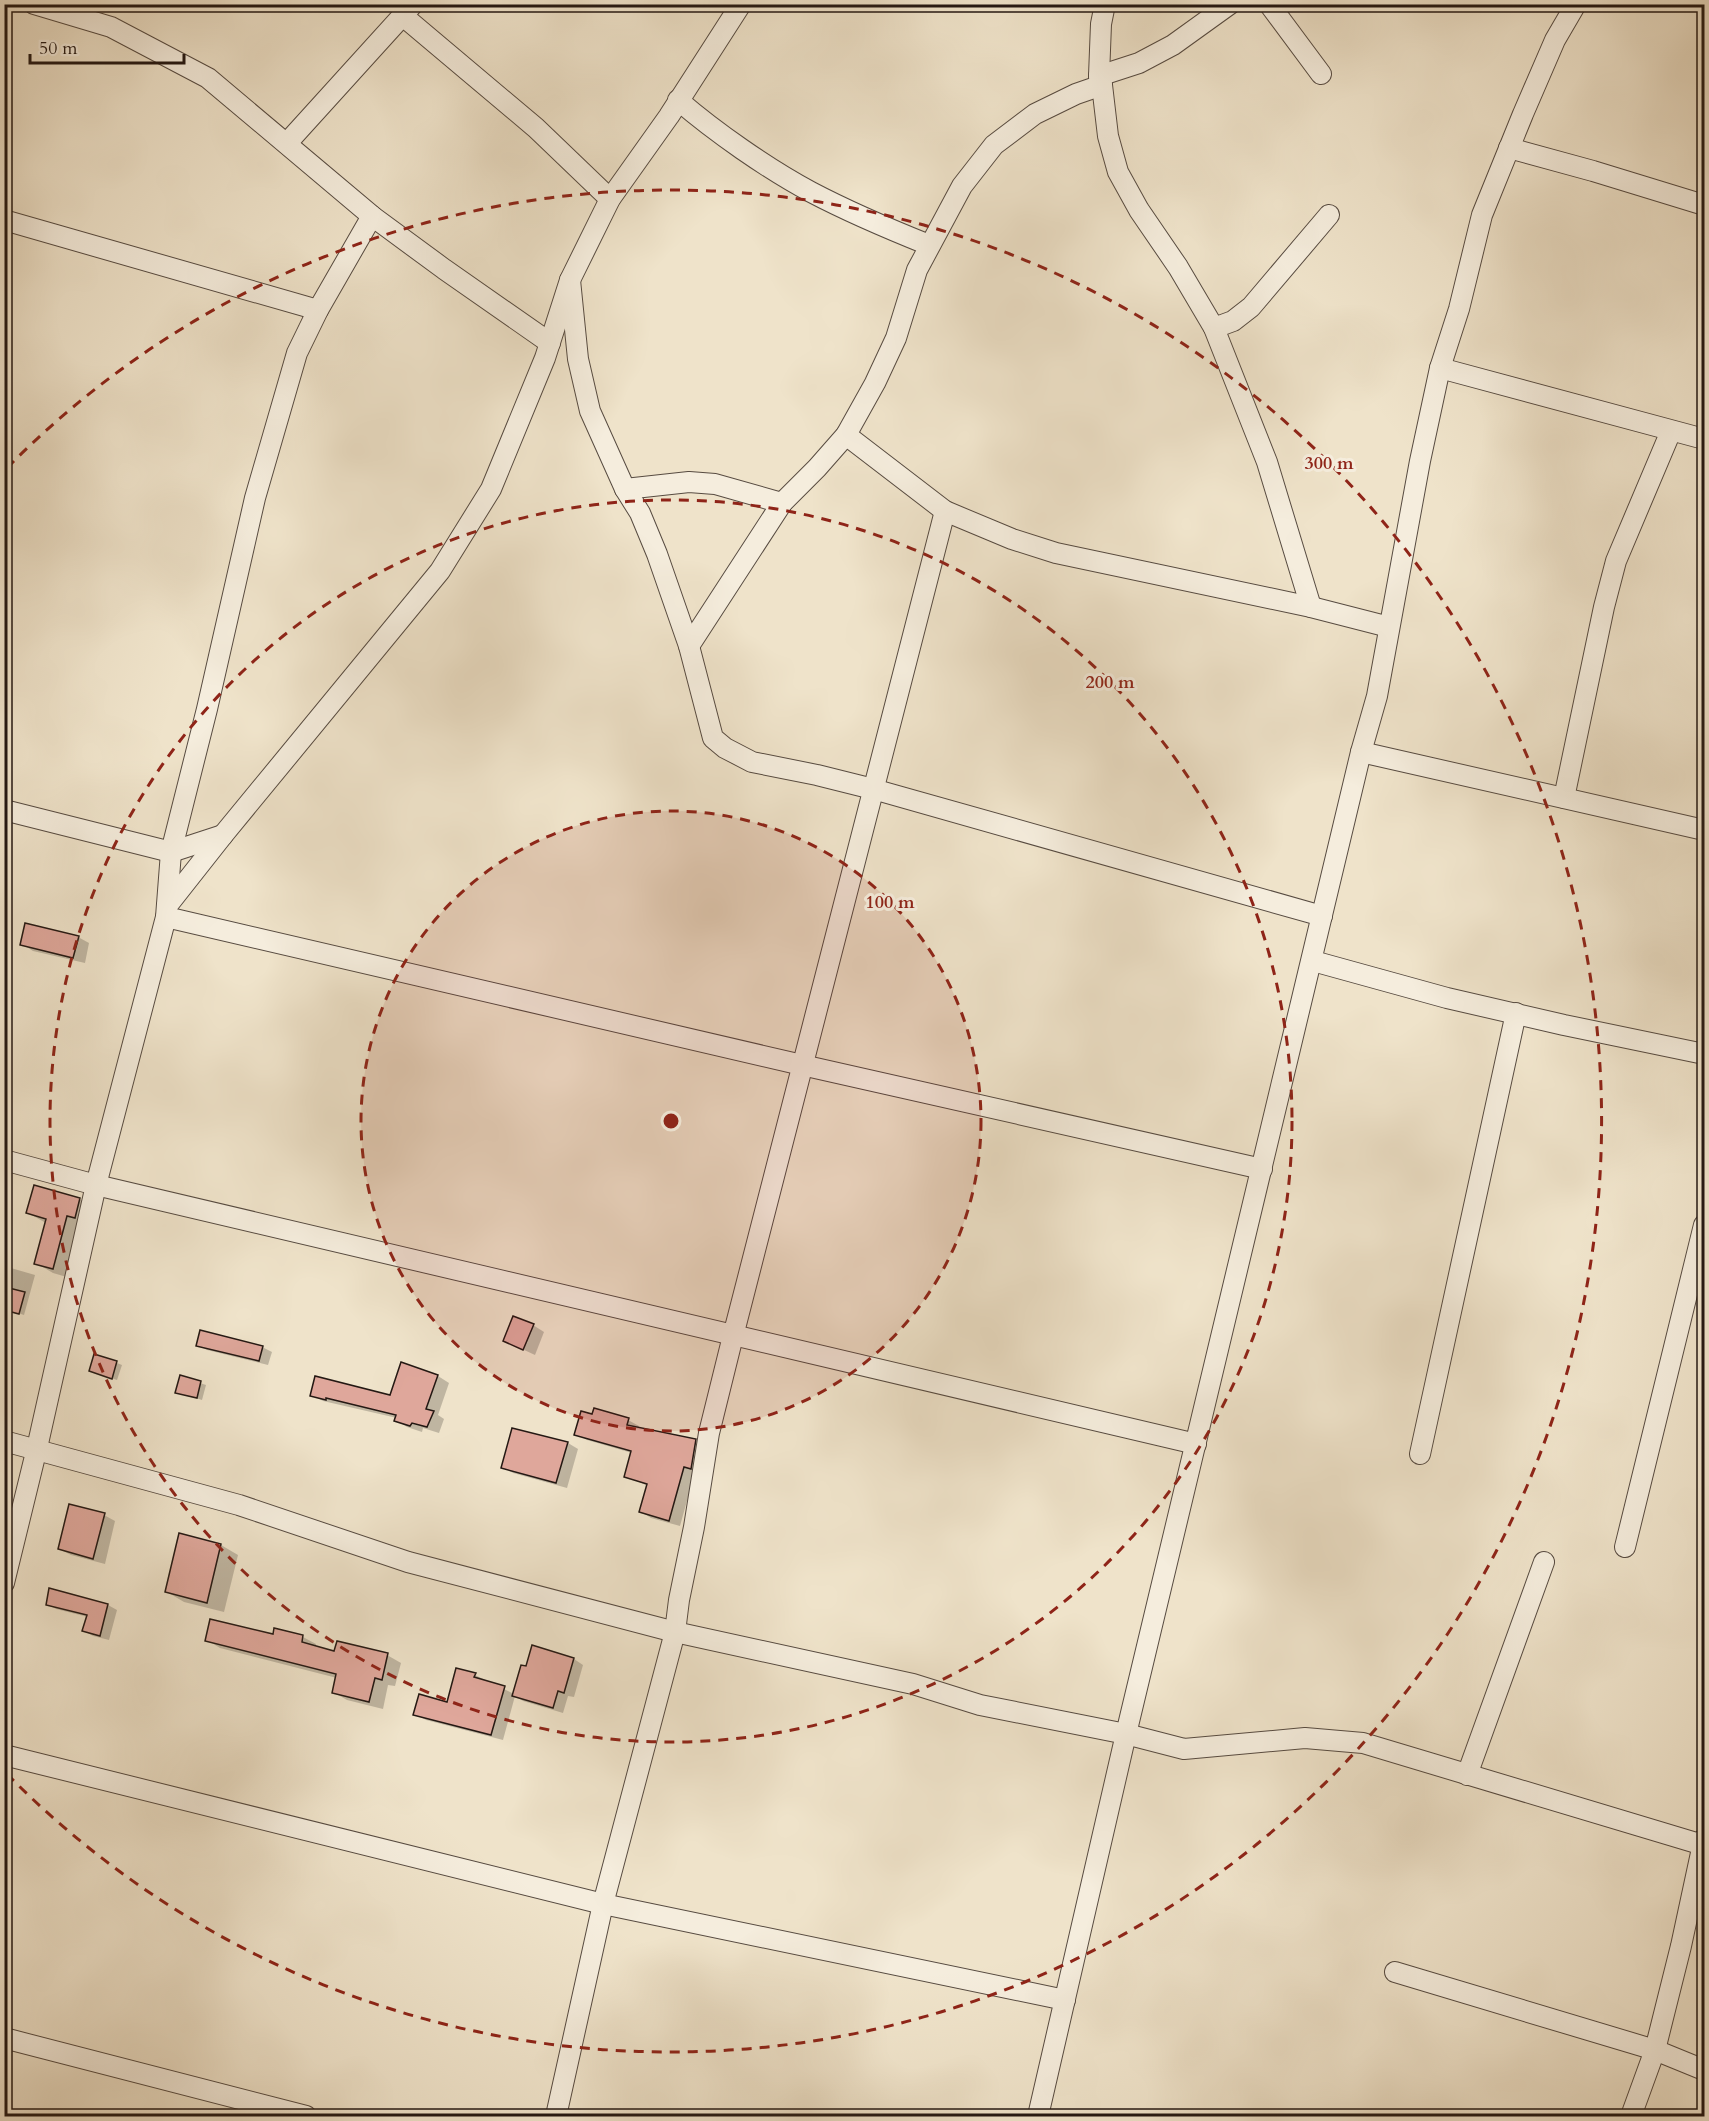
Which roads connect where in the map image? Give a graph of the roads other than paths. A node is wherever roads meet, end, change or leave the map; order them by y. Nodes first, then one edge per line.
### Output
1 (34, 4) edge
2 (741, 4) edge
3 (1105, 4) edge
4 (1230, 4) edge
5 (1269, 4) edge
6 (1576, 4) edge
7 (408, 10) edge
8 (1321, 74) dead end
9 (1101, 81) junction
10 (678, 100) junction
11 (287, 143) junction
12 (1509, 148) junction
13 (610, 199) junction
14 (1704, 205) edge
15 (1329, 215) dead end
16 (372, 216) junction
17 (4, 220) edge
18 (929, 245) junction
19 (570, 280) junction
20 (318, 310) junction
21 (1214, 328) junction
22 (548, 348) junction
23 (578, 359) junction
24 (1440, 368) junction
25 (1671, 431) junction
26 (846, 435) junction
27 (1704, 439) edge
28 (625, 489) junction
29 (782, 503) junction
30 (945, 512) junction
31 (1311, 607) junction
32 (1389, 627) junction
33 (689, 646) junction
34 (1361, 752) junction
35 (873, 789) junction
36 (1564, 798) junction
37 (4, 810) edge
38 (1704, 830) edge
39 (223, 835) junction
40 (171, 852) junction
41 (167, 911) junction
42 (1322, 916) junction
43 (1313, 961) junction
44 (1515, 1013) junction
45 (1704, 1054) edge
46 (802, 1065) junction
47 (4, 1160) edge
48 (1262, 1169) junction
49 (96, 1185) junction
50 (1704, 1225) edge
51 (1700, 1258) edge
52 (733, 1336) junction
53 (4, 1441) edge
54 (1196, 1444) junction
55 (37, 1448) junction
56 (1420, 1454) dead end
57 (1624, 1547) dead end
58 (1544, 1562) dead end
59 (4, 1583) edge
60 (675, 1632) junction
61 (1126, 1734) junction
62 (4, 1755) edge
63 (1467, 1775) junction
64 (1704, 1842) edge
65 (603, 1904) junction
66 (1395, 1972) dead end
67 (1065, 2000) junction
68 (4, 2038) edge
69 (1655, 2050) junction
70 (1704, 2070) edge
71 (306, 2116) edge
72 (556, 2116) edge
73 (1038, 2116) edge
74 (1631, 2116) edge

1 - 11 street
2 - 10 street
3 - 9 street
4 - 9 street
5 - 8 street
6 - 12 street
7 - 11 street
7 - 13 street
9 - 18 street
9 - 21 street
10 - 13 street
10 - 18 street
11 - 16 street
12 - 14 street
12 - 24 street
13 - 19 street
15 - 21 street
16 - 20 street
16 - 22 street
17 - 20 street
18 - 26 street
19 - 22 street
19 - 23 street
20 - 40 street
21 - 31 street
22 - 23 street
22 - 39 street
23 - 28 street
24 - 25 street
24 - 32 street
25 - 27 street
25 - 36 street
26 - 29 street
26 - 30 street
28 - 29 street
28 - 33 street
29 - 33 street
30 - 31 street
30 - 35 street
31 - 32 street
32 - 34 street
33 - 35 street
34 - 36 street
34 - 42 street
35 - 42 street
35 - 46 street
36 - 38 street
37 - 40 street
39 - 40 street
39 - 41 street
40 - 41 street
41 - 46 street
41 - 49 street
42 - 43 street
43 - 44 street
43 - 48 street
44 - 45 street
44 - 56 street
46 - 48 street
46 - 52 street
47 - 49 street
48 - 54 street
49 - 52 street
49 - 55 street
50 - 51 street
51 - 57 street
52 - 54 street
52 - 60 street
53 - 55 street
54 - 61 street
55 - 59 street
55 - 60 street
58 - 63 street
60 - 61 street
60 - 65 street
61 - 63 street
61 - 67 street
62 - 65 street
63 - 64 street
64 - 69 street
65 - 67 street
65 - 72 street
66 - 69 street
67 - 73 street
68 - 71 street
69 - 70 street
69 - 74 street

